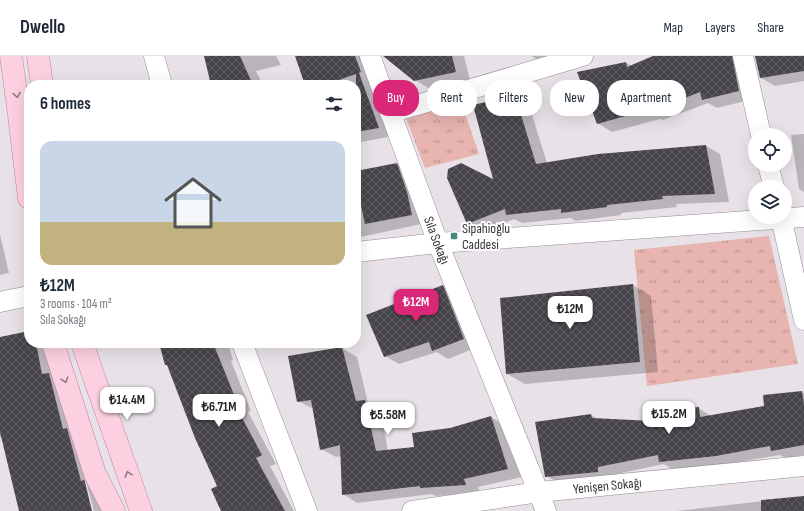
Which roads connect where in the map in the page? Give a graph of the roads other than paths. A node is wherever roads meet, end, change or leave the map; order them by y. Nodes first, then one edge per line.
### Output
1 (11, 56) edge
2 (38, 56) edge
3 (154, 56) edge
4 (370, 56) edge
5 (583, 56) edge
6 (743, 56) edge
7 (41, 80) edge
8 (161, 80) edge
9 (378, 80) edge
10 (419, 104) edge
11 (391, 116) edge
12 (759, 128) edge
13 (24, 157) edge
14 (804, 217) edge
15 (792, 218) edge
16 (748, 220) edge
17 (782, 224) edge
18 (438, 243) junction
19 (361, 251) edge
20 (24, 297) edge
21 (0, 302) edge
22 (804, 320) edge
23 (55, 348) edge
24 (84, 348) edge
25 (244, 348) edge
26 (804, 466) edge
27 (540, 492) junction
28 (114, 511) edge
29 (141, 511) edge
30 (307, 511) edge
31 (412, 511) edge
32 (546, 511) edge

1 -> 13 main road
2 - 7 main road
3 - 8 street
4 - 9 street, Sıla Sokağı
5 - 10 street
6 - 12 street
11 - 18 street, Sıla Sokağı
14 - 15 street
16 - 18 street
17 - 22 street
18 - 19 street
18 - 27 street, Sıla Sokağı
20 - 21 street
23 -> 28 main road
29 -> 24 main road
25 - 30 street
26 - 27 street, Yenişen Sokağı
27 - 31 street, Yenişen Sokağı
27 - 32 street, Sıla Sokağı

